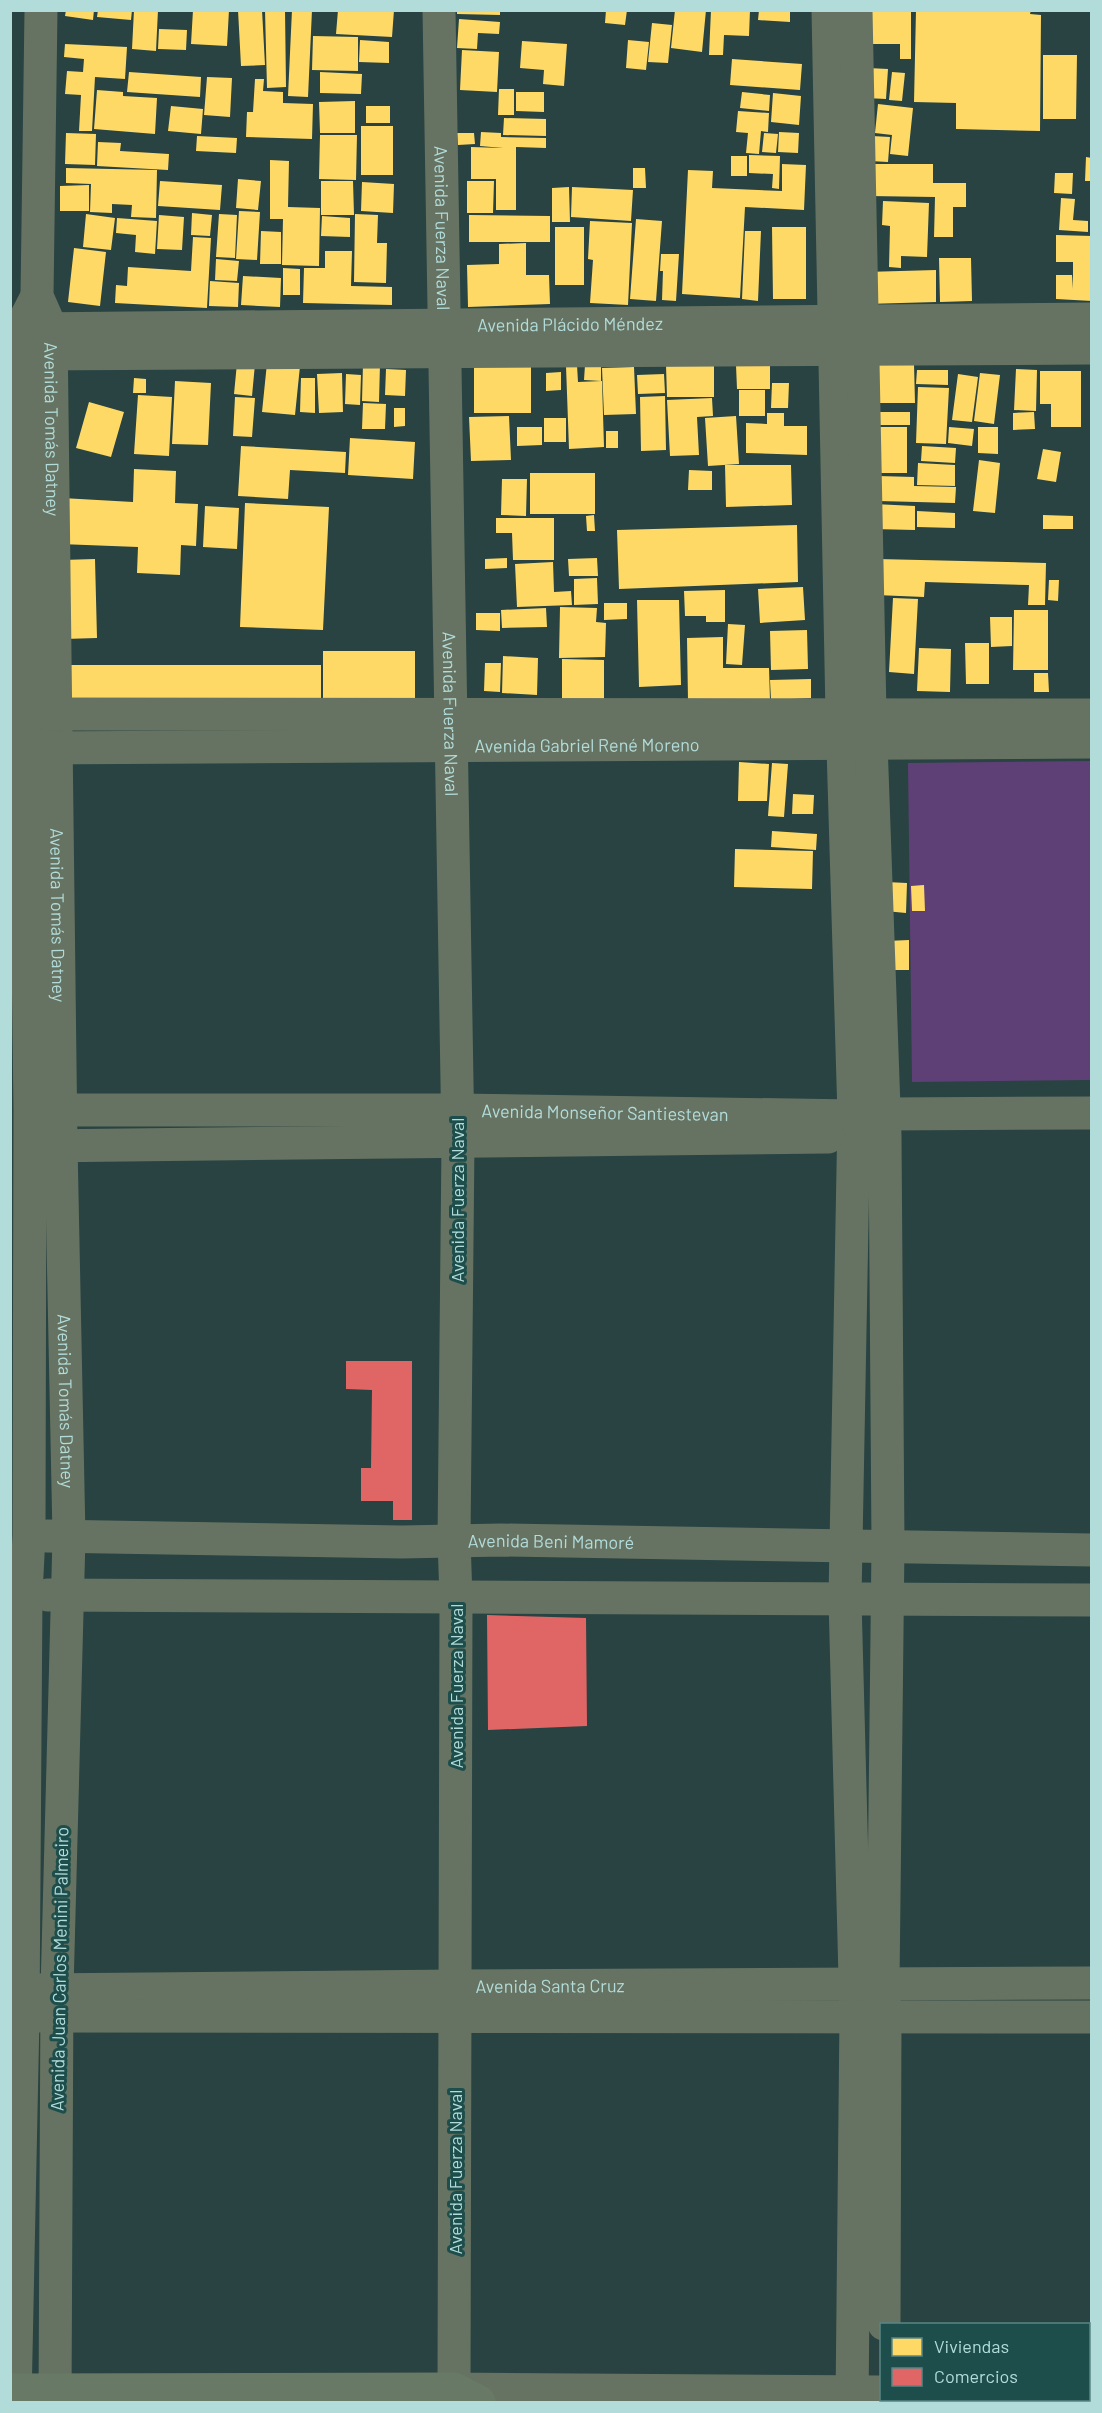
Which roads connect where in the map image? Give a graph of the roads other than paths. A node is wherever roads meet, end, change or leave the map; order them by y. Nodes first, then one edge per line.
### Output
1 (41, 10) edge
2 (439, 10) edge
3 (828, 10) edge
4 (856, 10) edge
5 (1092, 319) edge
6 (849, 335) junction
7 (445, 338) junction
8 (27, 341) edge
9 (1092, 348) edge
10 (30, 714) edge
11 (1092, 715) edge
12 (856, 728) junction
13 (451, 730) junction
14 (1092, 742) edge
15 (30, 748) edge
16 (34, 1110) edge
17 (458, 1110) junction
18 (1092, 1113) edge
19 (869, 1126) junction
20 (1092, 1134) edge
21 (458, 1142) junction
22 (34, 1146) edge
23 (20, 1534) edge
24 (69, 1536) junction
25 (454, 1540) junction
26 (888, 1545) junction
27 (846, 1546) junction
28 (1092, 1550) edge
29 (18, 1595) edge
30 (69, 1595) junction
31 (456, 1598) junction
32 (888, 1598) junction
33 (845, 1599) junction
34 (1092, 1600) edge
35 (1092, 1983) edge
36 (870, 2000) junction
37 (455, 2001) junction
38 (17, 2003) edge
39 (57, 2003) junction
40 (1092, 2017) edge
41 (884, 2323) edge
42 (14, 2394) edge
43 (862, 2395) edge
44 (55, 2397) edge
45 (461, 2399) edge

1 - 8 street, Avenida Tomás Datney
2 - 7 street, Avenida Fuerza Naval
3 - 6 street
4 - 6 street
5 - 6 street, Avenida Plácido Méndez
6 - 7 street, Avenida Plácido Méndez
6 - 9 street, Avenida Plácido Méndez
6 - 12 street
7 - 8 street, Avenida Plácido Méndez
7 - 13 street, Avenida Fuerza Naval
8 - 10 street, Avenida Tomás Datney
10 - 13 street, Avenida Gabriel René Moreno
10 - 15 street, Avenida Tomás Datney
11 - 12 street, Avenida Gabriel René Moreno
12 - 13 street, Avenida Gabriel René Moreno
12 - 14 street, Avenida Gabriel René Moreno
12 - 19 street
13 - 15 street, Avenida Gabriel René Moreno
13 - 17 street, Avenida Fuerza Naval
15 - 16 street, Avenida Tomás Datney
16 - 17 street, Avenida Monseñor Santiestevan
16 - 22 street, Avenida Tomás Datney
17 - 19 street, Avenida Monseñor Santiestevan
17 - 21 street, Avenida Fuerza Naval
18 - 19 street, Avenida Monseñor Santiestevan
19 - 20 street, Avenida Monseñor Santiestevan
19 - 21 street, Avenida Monseñor Santiestevan
19 - 26 street
19 - 27 street
21 - 22 street, Avenida Monseñor Santiestevan
21 - 25 street, Avenida Fuerza Naval
22 - 23 street, Avenida Tomás Datney
22 - 24 street, Avenida Tomás Datney
23 - 24 street, Avenida Beni Mamoré
23 - 29 street, Avenida Juan Carlos Menini Palmeiro
24 - 25 street, Avenida Beni Mamoré
24 - 30 street, Avenida Juan Carlos Menini Palmeiro
25 - 27 street, Avenida Beni Mamoré
25 - 31 street, Avenida Fuerza Naval
26 - 27 street, Avenida Beni Mamoré
26 - 28 street, Avenida Beni Mamoré
26 - 32 street
27 - 33 street
29 - 30 street
29 - 38 street, Avenida Juan Carlos Menini Palmeiro
30 - 31 street
30 - 39 street, Avenida Juan Carlos Menini Palmeiro
31 - 33 street
31 - 37 street, Avenida Fuerza Naval
32 - 33 street
32 - 34 street
32 - 36 street
33 - 36 street
35 - 36 street, Avenida Santa Cruz
36 - 37 street, Avenida Santa Cruz
36 - 40 street, Avenida Santa Cruz
36 - 41 street
36 - 43 street
37 - 39 street, Avenida Santa Cruz
37 - 45 street, Avenida Fuerza Naval
38 - 39 street, Avenida Santa Cruz
38 - 42 street, Avenida Juan Carlos Menini Palmeiro
39 - 44 street, Avenida Juan Carlos Menini Palmeiro
42 - 44 main road
43 - 45 street
44 - 45 main road

